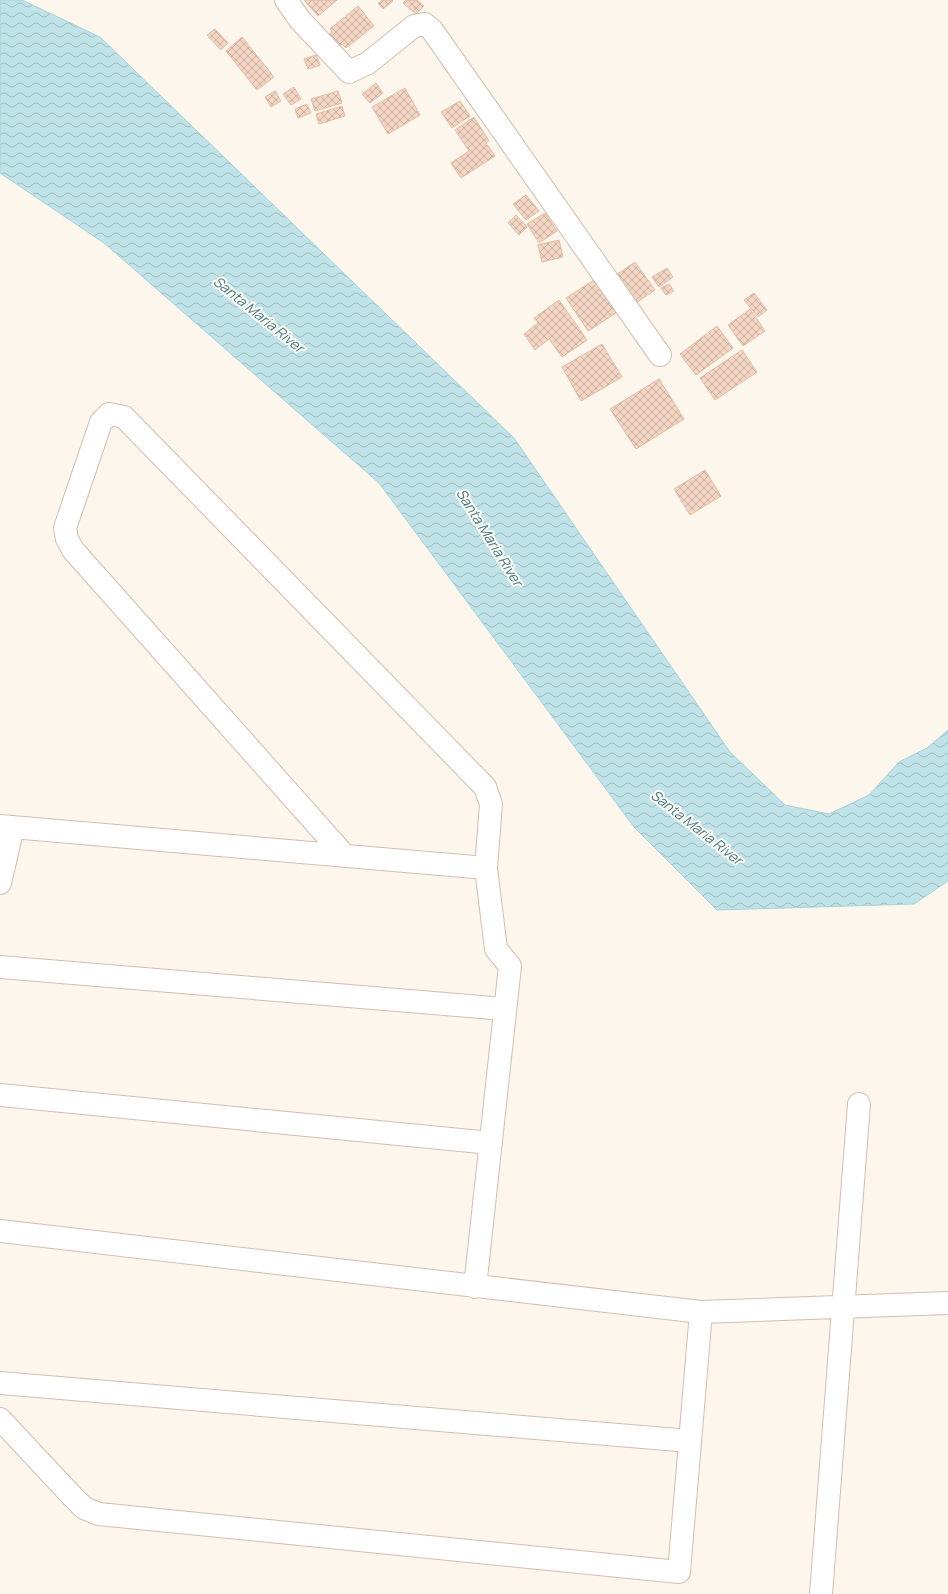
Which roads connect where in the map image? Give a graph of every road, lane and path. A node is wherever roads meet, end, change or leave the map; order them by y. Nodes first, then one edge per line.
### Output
1 (286, 0) edge
2 (660, 355) dead end
3 (6, 826) edge
4 (344, 856) junction
5 (486, 868) junction
6 (0, 883) edge
7 (0, 967) edge
8 (505, 1009) junction
9 (0, 1095) edge
10 (859, 1104) dead end
11 (491, 1143) junction
12 (0, 1231) edge
13 (476, 1287) junction
14 (948, 1303) edge
15 (844, 1306) junction
16 (701, 1312) junction
17 (0, 1383) edge
18 (0, 1419) edge
19 (690, 1441) junction
20 (821, 1594) edge

1 - 2 street
3 - 4 street
3 - 6 street
4 - 5 street
4 - 5 street
5 - 8 street
7 - 8 street
8 - 11 street
9 - 11 street
10 - 15 street
11 - 13 street
12 - 13 street
13 - 16 street
14 - 15 street
15 - 16 street
15 - 20 street
16 - 19 street
17 - 19 street
18 - 19 street

